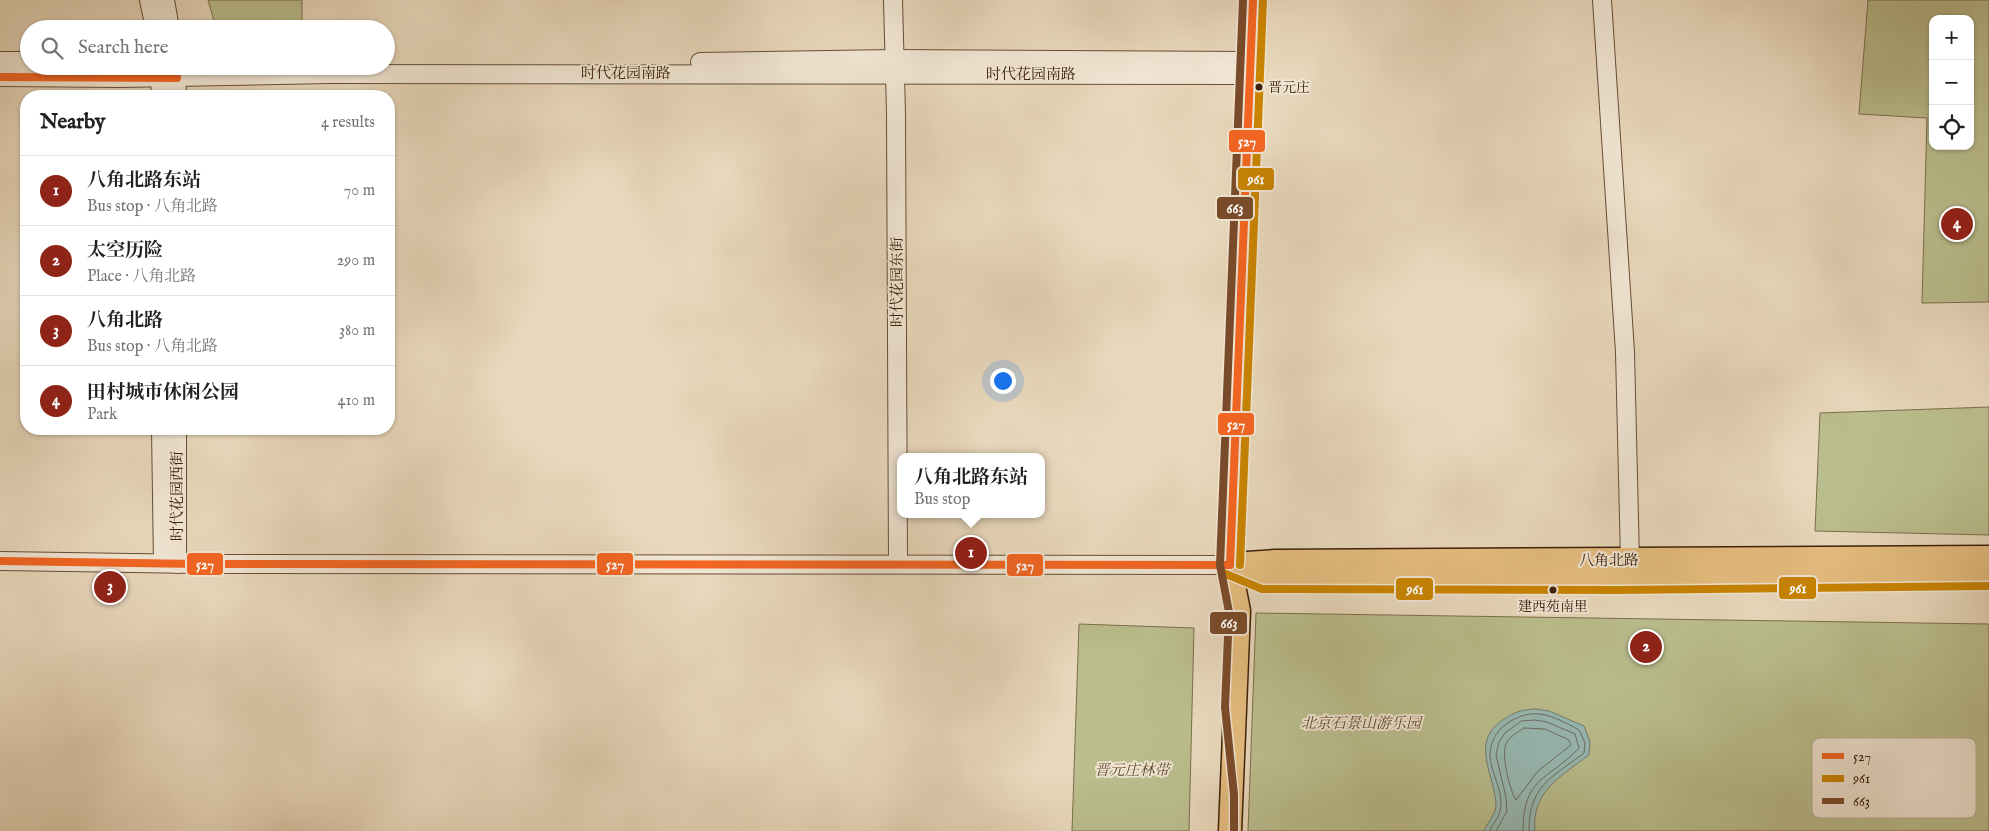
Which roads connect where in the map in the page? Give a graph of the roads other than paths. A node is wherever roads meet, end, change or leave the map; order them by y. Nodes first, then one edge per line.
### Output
1 (149, 0) edge
2 (165, 0) edge
3 (893, 0) edge
4 (1253, 0) edge
5 (1602, 0) edge
6 (152, 20) edge
7 (168, 20) edge
8 (0, 61) edge
9 (20, 61) edge
10 (395, 64) edge
11 (894, 67) junction
12 (1252, 68) junction
13 (395, 73) edge
14 (67, 75) edge
15 (167, 75) edge
16 (169, 75) edge
17 (0, 77) edge
18 (163, 90) edge
19 (175, 90) edge
20 (161, 435) edge
21 (177, 435) edge
22 (898, 453) edge
23 (898, 518) edge
24 (1989, 558) edge
25 (1630, 560) junction
26 (0, 561) edge
27 (170, 564) junction
28 (898, 564) junction
29 (1230, 565) junction
30 (1989, 576) edge
31 (1235, 707) junction
32 (1216, 831) edge
33 (1230, 831) edge
34 (1244, 831) edge

1 - 6 street
2 - 7 street
3 - 11 street, 时代花园东街
4 - 12 street
5 - 25 street
8 - 9 street
10 - 11 street, 时代花园南路
11 - 12 street, 时代花园南路
11 - 13 street, 时代花园南路
11 - 22 street, 时代花园东街
12 - 29 street
14 - 17 street, 时代花园南路
15 - 18 street
16 - 19 street
20 - 27 street, 时代花园西街
21 - 27 street, 时代花园西街
23 - 28 street, 时代花园东街
24 - 25 main road, 八角北路
25 - 29 main road, 八角北路
26 - 27 street, 八角北路
27 - 28 street, 八角北路
28 - 29 street, 八角北路
29 - 30 main road, 八角北路
29 - 31 main road
29 - 32 main road
31 - 33 main road
31 - 34 main road

